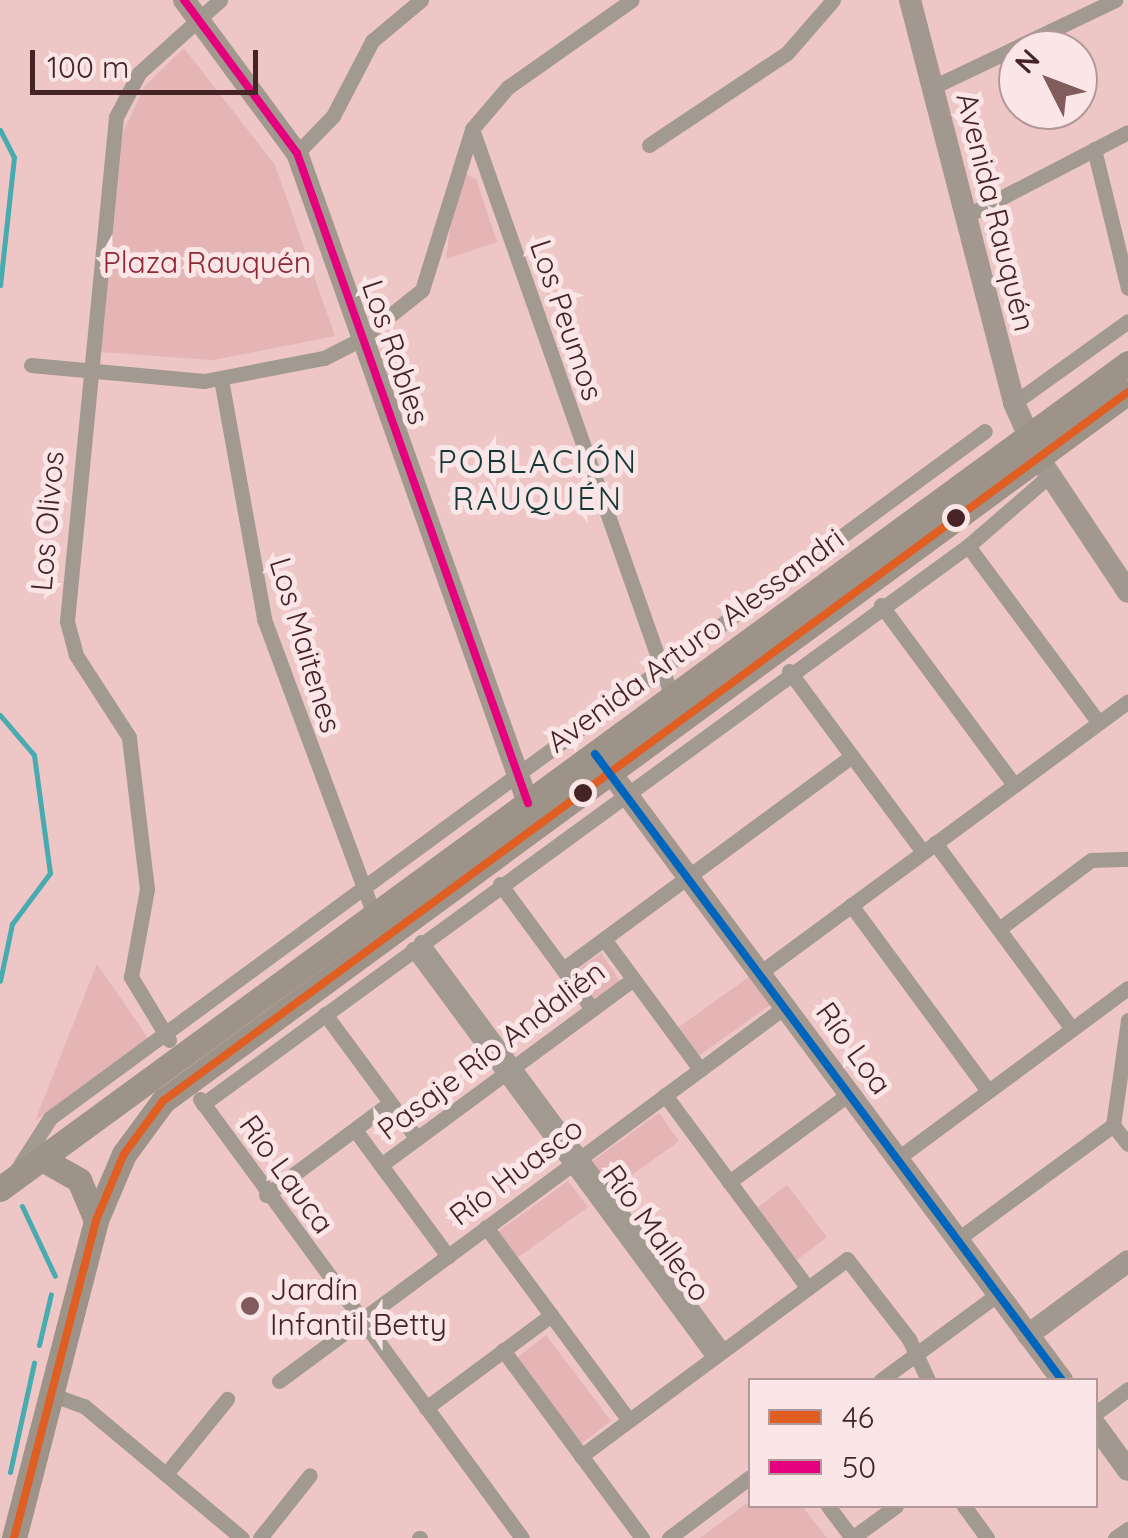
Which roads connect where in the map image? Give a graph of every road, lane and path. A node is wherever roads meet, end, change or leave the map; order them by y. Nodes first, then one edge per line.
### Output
1 (220, 0) edge
2 (421, 0) edge
3 (632, 0) edge
4 (833, 0) edge
5 (910, 0) edge
6 (1115, 0) edge
7 (190, 9) edge
8 (933, 87) junction
9 (472, 129) junction
10 (1128, 132) edge
11 (649, 145) dead end
12 (1094, 148) junction
13 (297, 153) junction
14 (966, 216) junction
15 (1128, 288) edge
16 (1128, 321) edge
17 (358, 341) junction
18 (1128, 364) edge
19 (30, 365) dead end
20 (89, 372) junction
21 (221, 379) junction
22 (1128, 392) edge
23 (1014, 403) junction
24 (985, 431) dead end
25 (1039, 457) junction
26 (968, 546) junction
27 (1128, 592) edge
28 (881, 604) junction
29 (658, 670) junction
30 (789, 671) junction
31 (672, 697) junction
32 (1128, 701) edge
33 (1098, 722) junction
34 (852, 756) junction
35 (612, 772) junction
36 (513, 778) junction
37 (1014, 784) junction
38 (528, 803) junction
39 (929, 848) junction
40 (1128, 859) edge
41 (690, 876) junction
42 (500, 884) junction
43 (359, 892) junction
44 (851, 905) junction
45 (376, 918) junction
46 (999, 929) junction
47 (604, 939) junction
48 (417, 945) junction
49 (563, 970) junction
50 (761, 972) junction
51 (634, 978) junction
52 (1128, 988) edge
53 (786, 1006) junction
54 (592, 1009) junction
55 (325, 1014) junction
56 (1128, 1020) edge
57 (1072, 1029) junction
58 (172, 1046) junction
59 (700, 1069) junction
60 (509, 1070) junction
61 (988, 1091) junction
62 (197, 1093) junction
63 (850, 1093) junction
64 (665, 1095) junction
65 (163, 1101) junction
66 (390, 1103) junction
67 (1113, 1124) junction
68 (354, 1130) junction
69 (417, 1139) junction
70 (1128, 1144) edge
71 (898, 1158) junction
72 (42, 1159) junction
73 (576, 1161) junction
74 (381, 1166) junction
75 (729, 1182) junction
76 (5, 1186) edge
77 (266, 1195) junction
78 (96, 1220) junction
79 (486, 1227) junction
80 (958, 1239) junction
81 (448, 1256) junction
82 (1128, 1261) edge
83 (808, 1288) junction
84 (998, 1294) junction
85 (551, 1315) junction
86 (362, 1320) junction
87 (1028, 1334) junction
88 (503, 1350) junction
89 (718, 1354) junction
90 (912, 1358) junction
91 (884, 1378) edge
92 (927, 1378) edge
93 (1061, 1378) edge
94 (278, 1381) dead end
95 (1128, 1389) edge
96 (53, 1395) junction
97 (227, 1399) dead end
98 (426, 1408) junction
99 (1098, 1412) edge
100 (629, 1420) junction
101 (1098, 1429) edge
102 (581, 1456) junction
103 (1128, 1470) edge
104 (166, 1474) junction
105 (310, 1474) dead end
106 (748, 1478) edge
107 (830, 1508) edge
108 (893, 1508) edge
109 (968, 1508) edge
110 (1128, 1528) edge
111 (14, 1538) edge
112 (242, 1538) edge
113 (260, 1538) edge
114 (522, 1538) edge
115 (642, 1538) edge
116 (668, 1538) edge
117 (852, 1538) edge
118 (988, 1538) edge
119 (1115, 1538) edge

1 - 7 street, Los Olivos
2 - 13 street
3 - 9 street
4 - 11 street
5 - 8 main road, Avenida Rauquén
6 - 8 street
7 - 13 main road, Los Robles
7 - 20 street, Los Olivos
8 - 14 main road, Avenida Rauquén
9 - 17 street
9 - 29 street, Los Peumos
10 - 12 street
12 - 14 street
12 - 15 street
13 - 17 main road, Los Robles
14 - 23 main road, Avenida Rauquén
16 - 23 street
17 - 21 street
17 - 36 main road, Los Robles
18 - 25 main road, Avenida Arturo Alessandri
19 - 20 street
20 - 21 street
20 - 58 street, Los Olivos
21 - 43 street, Los Maitenes
22 - 25 main road, Avenida Arturo Alessandri
23 - 25 main road, Avenida Rauquén
24 - 29 street, Avenida Arturo Alessandri
25 - 26 street, Avenida Arturo Alessandri
25 - 27 main road, Avenida Rauquén
25 - 31 main road, Avenida Arturo Alessandri
25 - 35 main road, Avenida Arturo Alessandri
26 - 28 street, Avenida Arturo Alessandri
26 - 33 street
28 - 30 street, Avenida Arturo Alessandri
28 - 37 street
29 - 31 street, Los Peumos
29 - 36 street, Avenida Arturo Alessandri
30 - 34 street
30 - 35 street, Avenida Arturo Alessandri
31 - 35 main road, Avenida Arturo Alessandri
32 - 33 street
33 - 37 street
34 - 39 street
34 - 41 street
35 - 38 main road, Avenida Arturo Alessandri
35 - 41 main road, Río Loa
35 - 42 street, Avenida Arturo Alessandri
35 - 62 main road, Avenida Arturo Alessandri
36 - 38 main road, Los Robles
36 - 43 street, Avenida Arturo Alessandri
37 - 39 street
38 - 45 main road, Avenida Arturo Alessandri
39 - 44 street
39 - 46 street
40 - 46 street
41 - 47 street
41 - 50 main road, Río Loa
42 - 48 street, Avenida Arturo Alessandri
42 - 49 street
43 - 45 street, Los Maitenes
43 - 58 street, Avenida Arturo Alessandri
44 - 50 street
44 - 61 street
45 - 58 main road, Avenida Arturo Alessandri
46 - 57 street
47 - 49 street
47 - 51 street
48 - 55 street, Avenida Arturo Alessandri
48 - 60 street, Río Malleco
49 - 54 street
50 - 53 main road, Río Loa
51 - 54 street, Pasaje Río Andalién
51 - 59 street
52 - 57 street
53 - 59 street, Río Huasco
53 - 63 main road, Río Loa
54 - 60 street, Pasaje Río Andalién
55 - 62 street, Avenida Arturo Alessandri
55 - 66 street
56 - 67 street
57 - 61 street
58 - 65 main road
58 - 72 main road, Avenida Arturo Alessandri
58 - 76 street, Avenida Arturo Alessandri
59 - 64 street, Río Huasco
60 - 69 street, Pasaje Río Andalién
60 - 73 street, Río Malleco
61 - 71 street
62 - 65 main road, Avenida Arturo Alessandri
62 - 77 street, Río Lauca
63 - 71 main road, Río Loa
63 - 75 street
64 - 73 street, Río Huasco
64 - 75 street
65 - 78 main road
66 - 68 street
66 - 69 street
67 - 70 street
67 - 80 street
68 - 74 street
68 - 77 street
69 - 74 street, Pasaje Río Andalién
71 - 80 main road, Río Loa
72 - 76 main road, Avenida Arturo Alessandri
72 - 78 main road
73 - 79 street, Río Huasco
73 - 89 street, Río Malleco
74 - 81 street
75 - 83 street
77 - 86 street, Río Lauca
78 - 96 main road
79 - 81 street, Río Huasco
79 - 85 street
80 - 84 main road, Río Loa
81 - 86 street, Río Huasco
82 - 87 main road
83 - 89 street
83 - 90 street
84 - 87 main road, Río Loa
84 - 90 street
85 - 88 street
85 - 100 street
86 - 94 street, Río Huasco
86 - 98 street, Río Lauca
87 - 93 main road, Río Loa
88 - 98 street
88 - 102 street
89 - 100 street
90 - 91 street
90 - 92 street
95 - 99 street
96 - 104 street
96 - 111 main road
97 - 104 street
98 - 114 street, Río Lauca
100 - 102 street
101 - 103 main road
102 - 115 street
104 - 112 street
105 - 113 street
106 - 116 street
107 - 117 street
108 - 117 street
109 - 118 street
110 - 119 street

